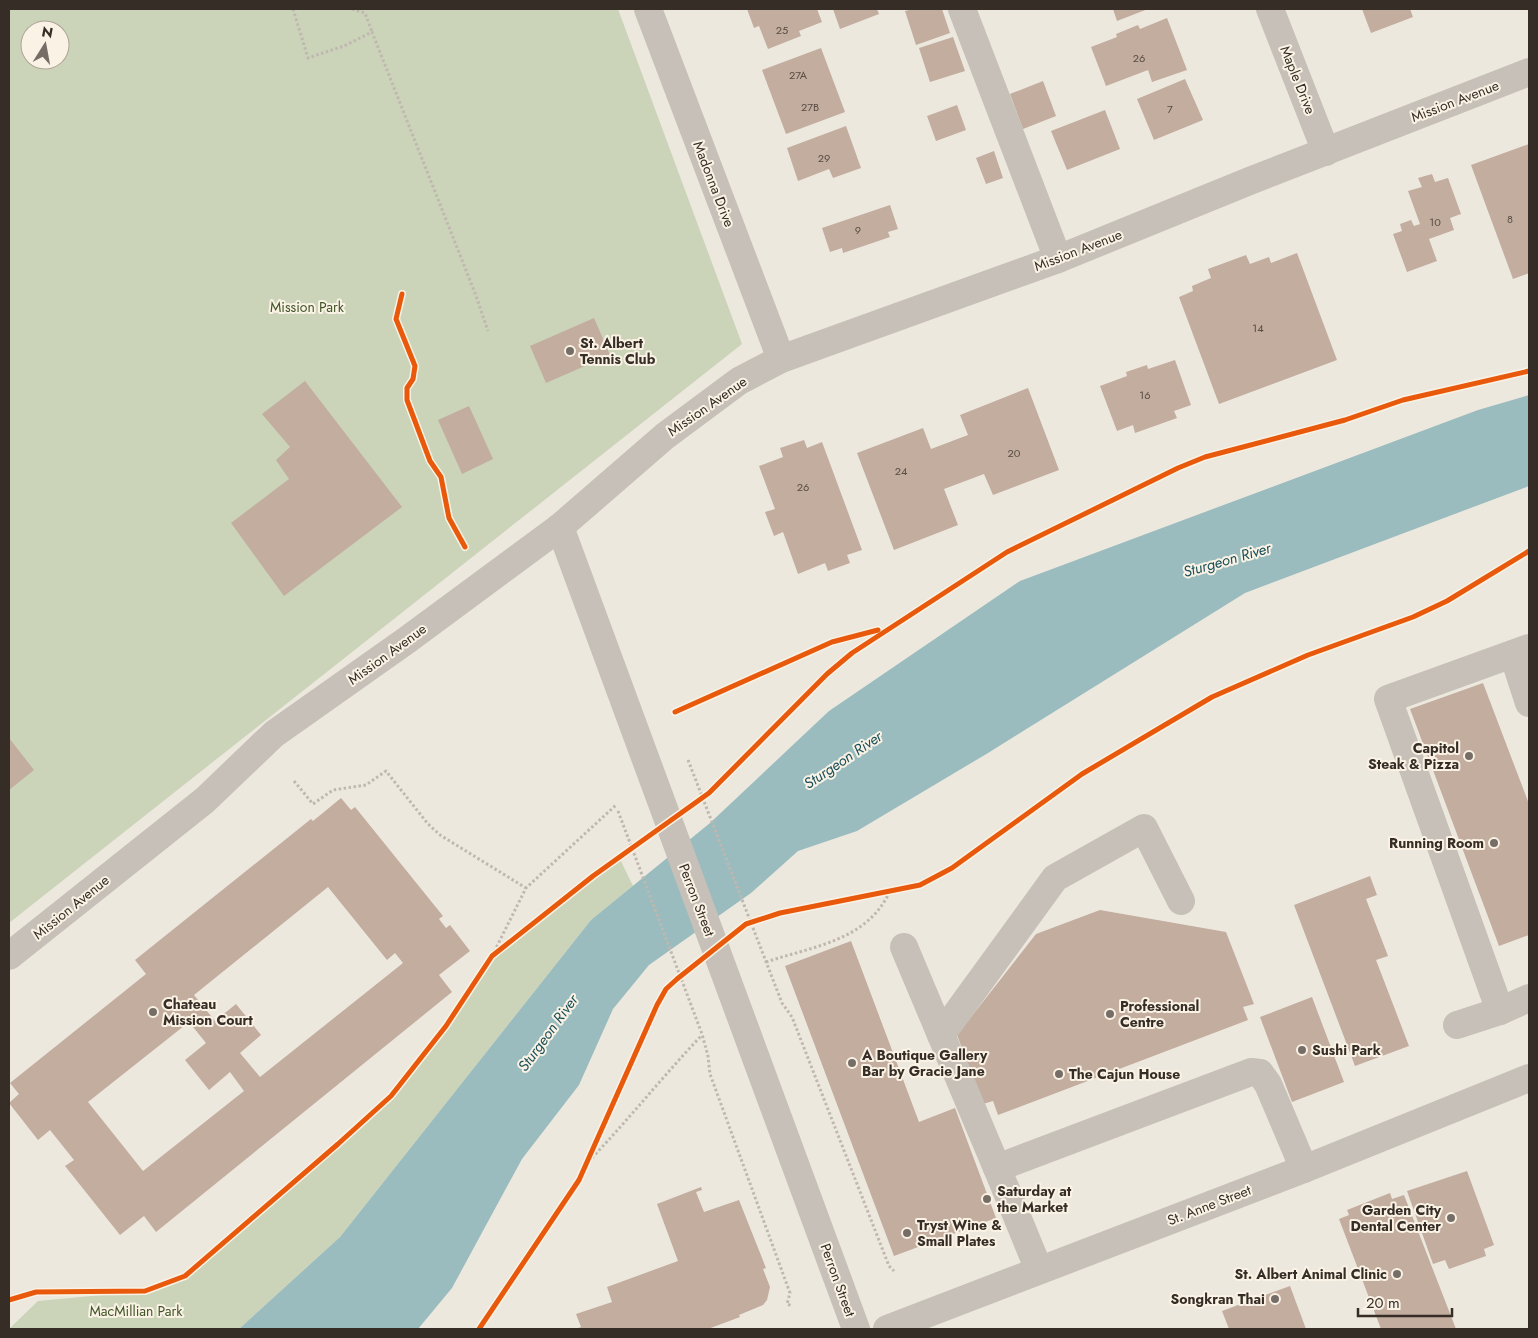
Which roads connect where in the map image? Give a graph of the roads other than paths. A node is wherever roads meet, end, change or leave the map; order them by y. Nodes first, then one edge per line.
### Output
1 (648, 9) edge
2 (962, 9) edge
3 (1270, 9) edge
4 (1529, 72) edge
5 (1326, 152) junction
6 (1058, 259) junction
7 (781, 358) junction
8 (560, 527) junction
9 (1521, 651) edge
10 (1529, 703) edge
11 (1181, 901) dead end
12 (904, 948) dead end
13 (9, 956) edge
14 (1529, 998) edge
15 (1500, 1012) junction
16 (1457, 1025) dead end
17 (941, 1035) junction
18 (1529, 1078) edge
19 (997, 1168) junction
20 (1304, 1169) junction
21 (1039, 1270) junction
22 (856, 1329) edge
23 (887, 1329) edge

1 - 7 street, Madonna Drive
2 - 6 street
3 - 5 street, Maple Drive
4 - 5 street, Mission Avenue
5 - 6 street, Mission Avenue
6 - 7 street, Mission Avenue
7 - 8 street, Mission Avenue
8 - 13 street, Mission Avenue
8 - 22 street, Perron Street
9 - 10 street
9 - 15 street
11 - 17 street
12 - 17 street
14 - 15 street
15 - 16 street
17 - 19 street
18 - 20 street, St. Anne Street
19 - 20 street
19 - 21 street
20 - 21 street, St. Anne Street
21 - 23 street, St. Anne Street

